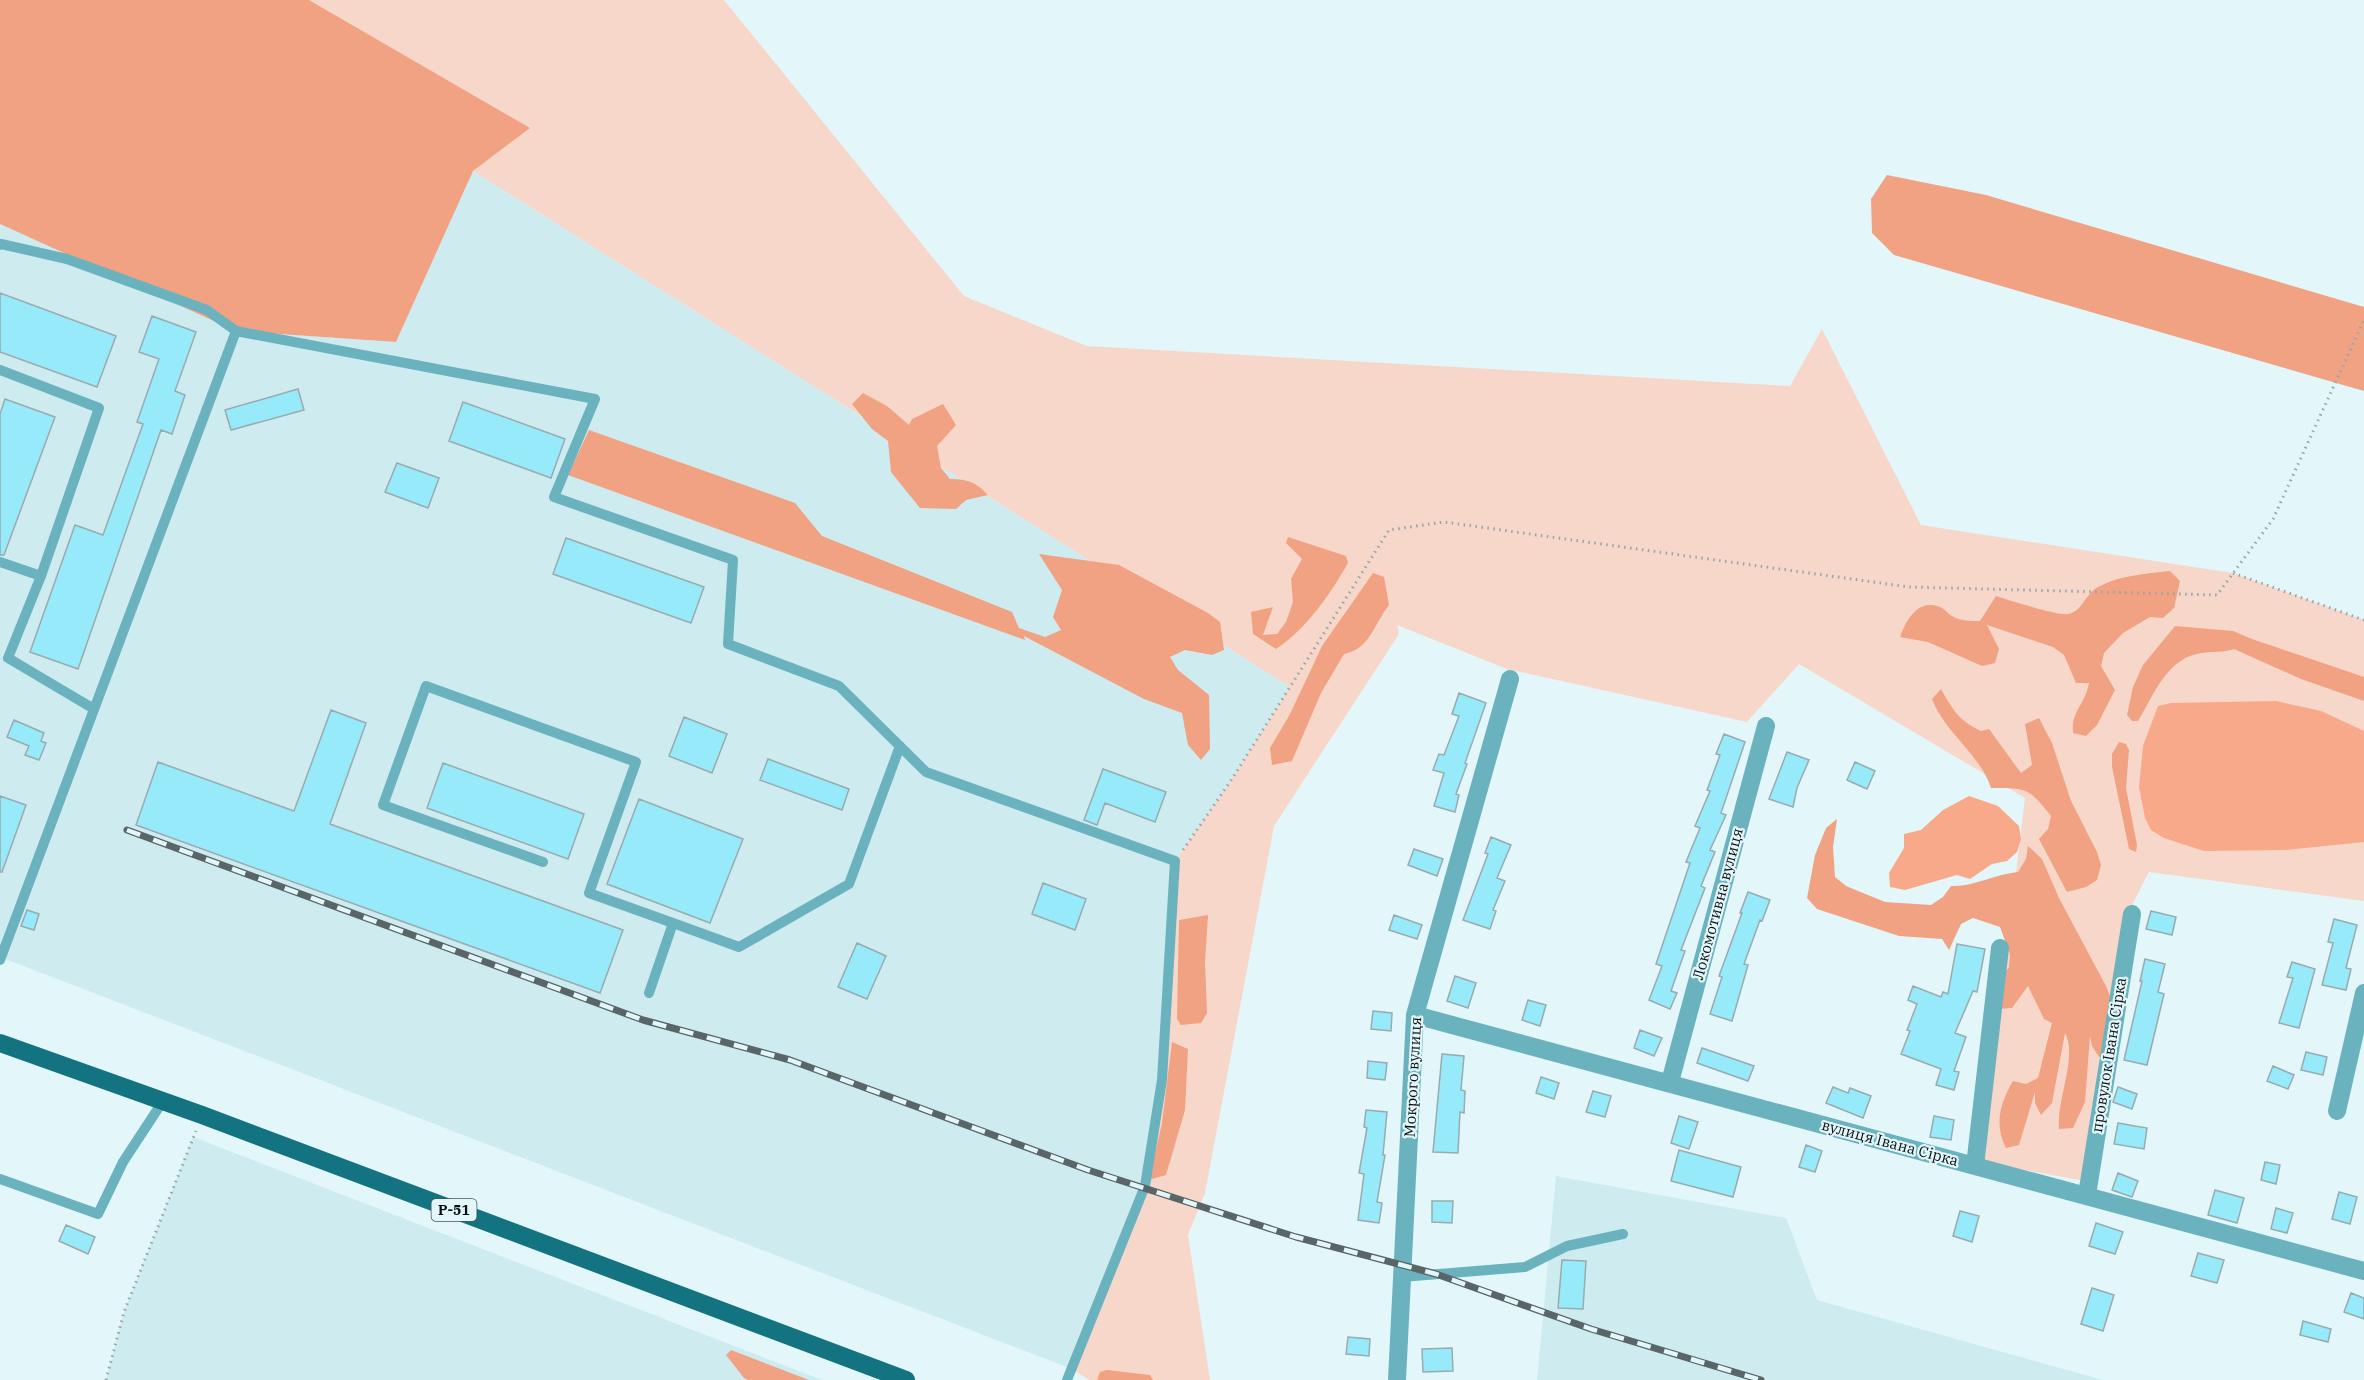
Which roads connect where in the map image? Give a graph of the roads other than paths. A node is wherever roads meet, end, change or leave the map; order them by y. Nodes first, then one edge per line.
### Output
1 (0, 245) edge
2 (236, 331) junction
3 (0, 370) edge
4 (0, 562) edge
5 (41, 576) junction
6 (1510, 679) dead end
7 (94, 709) junction
8 (1766, 726) dead end
9 (900, 746) junction
10 (543, 862) dead end
11 (2132, 914) dead end
12 (673, 923) junction
13 (2000, 948) dead end
14 (0, 960) edge
15 (649, 993) dead end
16 (2364, 993) edge
17 (1415, 1015) junction
18 (0, 1043) edge
19 (1670, 1082) junction
20 (163, 1101) junction
21 (2337, 1111) dead end
22 (1975, 1166) junction
23 (0, 1179) edge
24 (2087, 1195) junction
25 (1623, 1234) dead end
26 (2364, 1271) edge
27 (1402, 1277) junction
28 (906, 1380) edge
29 (1067, 1380) edge
30 (1397, 1380) edge

1 - 2 lane
2 - 7 lane
2 - 9 lane
3 - 5 lane
4 - 5 lane
5 - 7 lane
6 - 17 street, Мокрого вулиця
7 - 14 lane
8 - 19 street, Локомотивна вулиця
9 - 12 lane
9 - 29 lane
10 - 12 lane
11 - 24 street, провулок Івана Сірка
12 - 15 lane
13 - 22 street
16 - 21 street
17 - 19 street, вулиця Івана Сірка
17 - 27 street, Мокрого вулиця
18 - 20 main road, Р-51
19 - 22 street, вулиця Івана Сірка
20 - 23 lane
20 - 28 main road, Р-51
22 - 24 street, вулиця Івана Сірка
24 - 26 street, вулиця Івана Сірка
25 - 27 lane
27 - 30 street, Мокрого вулиця

